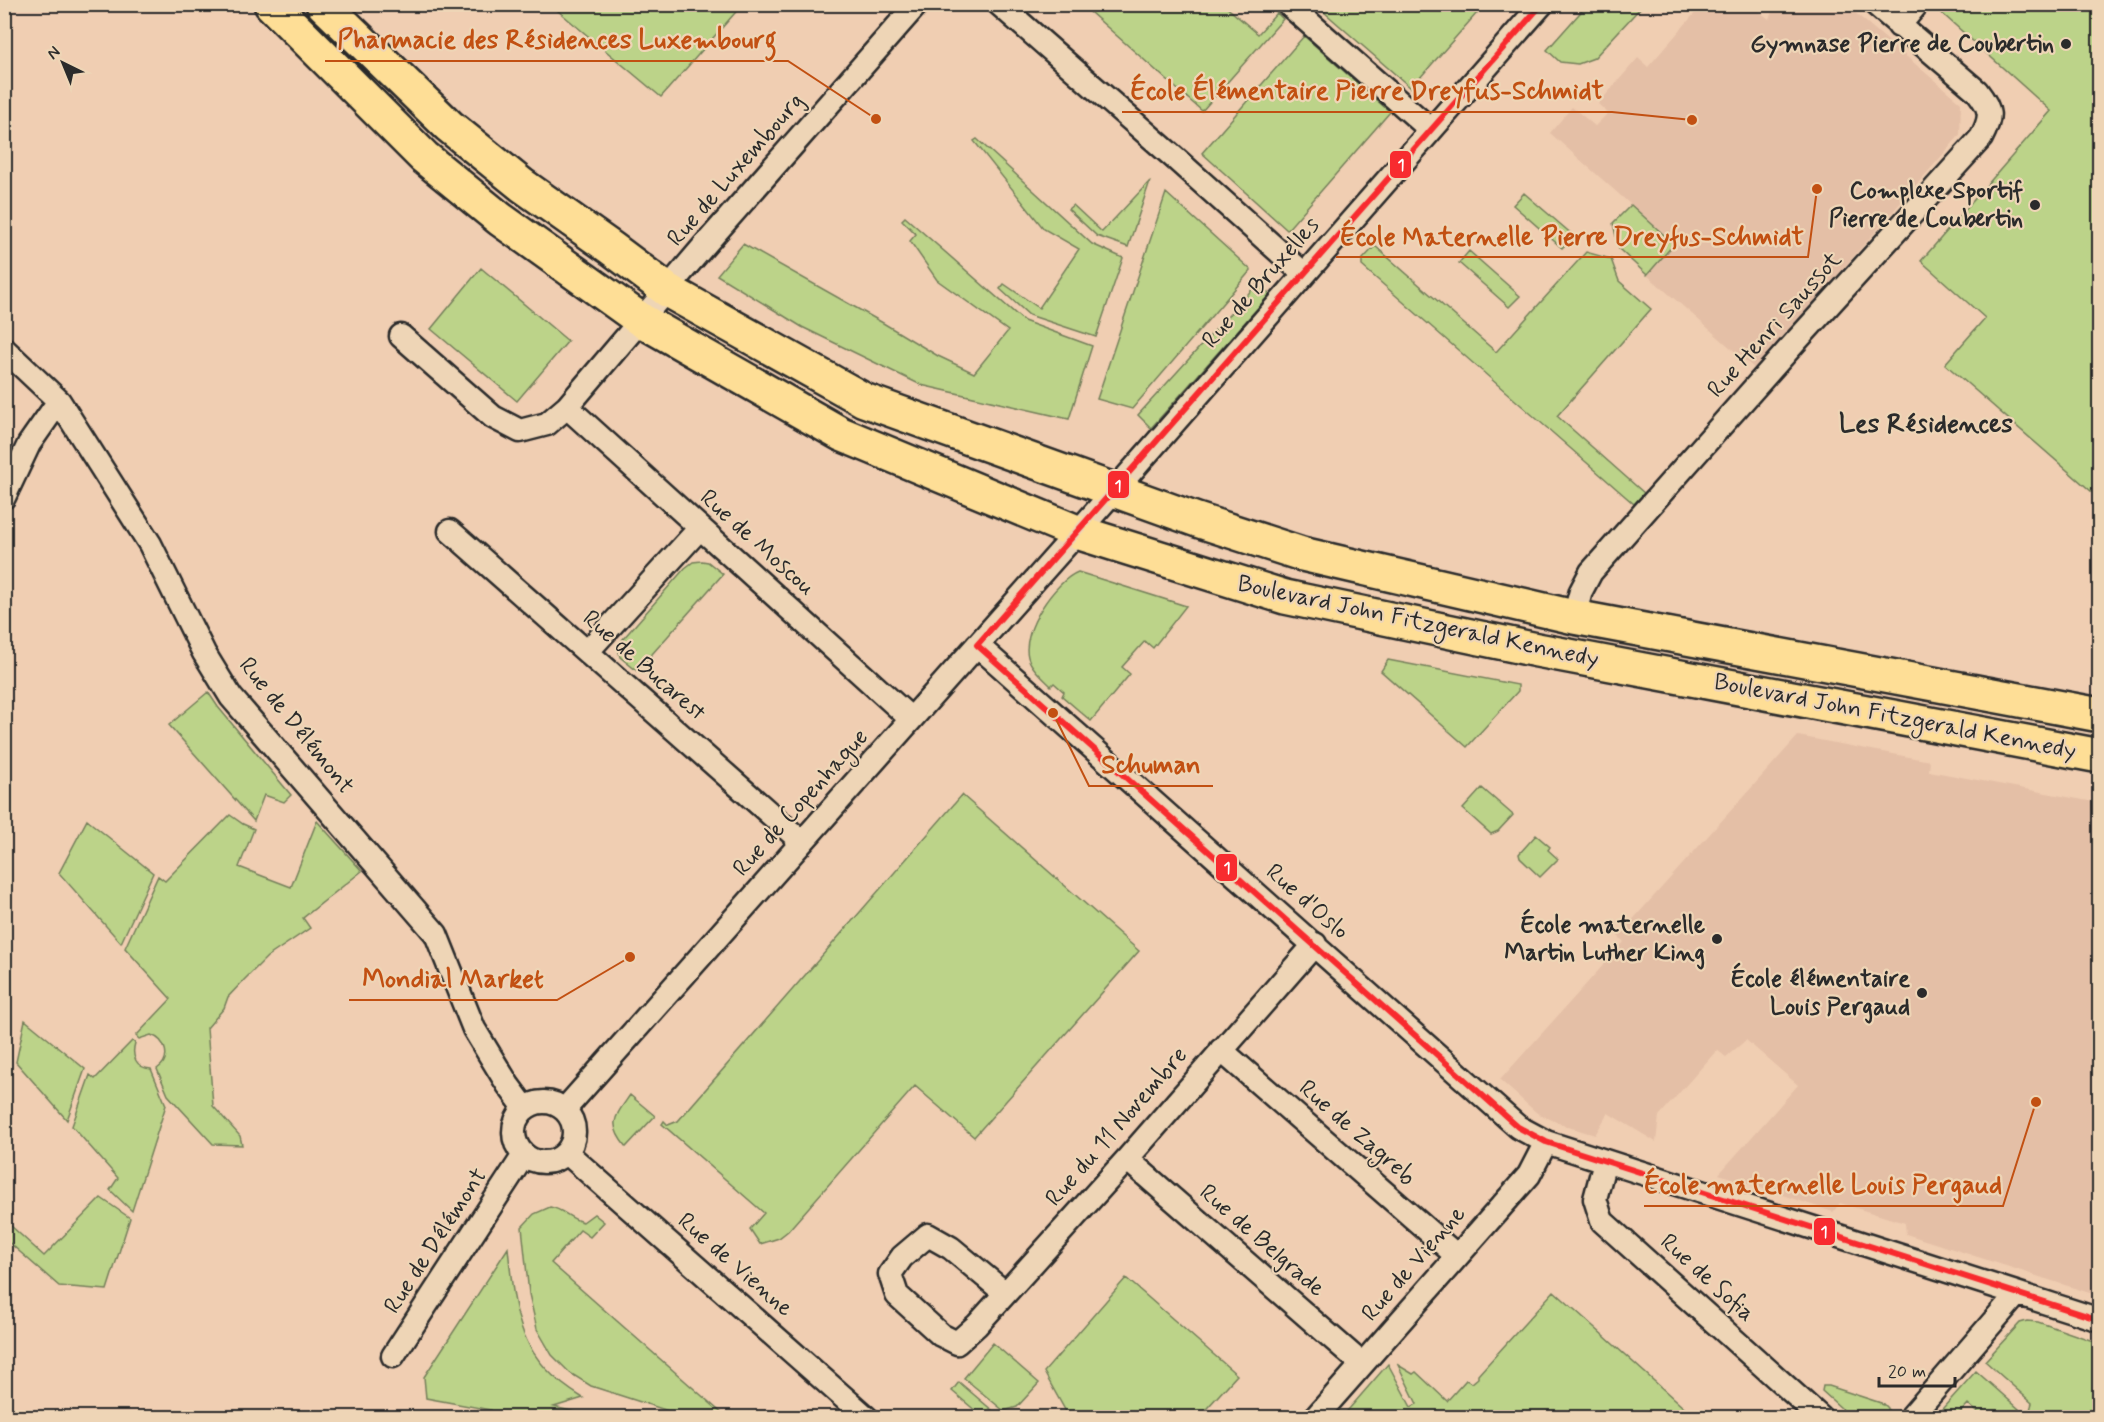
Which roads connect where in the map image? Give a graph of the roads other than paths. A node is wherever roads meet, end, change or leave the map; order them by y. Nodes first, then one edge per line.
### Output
1 (271, 4) edge
2 (323, 4) edge
3 (917, 4) edge
4 (999, 4) edge
5 (1288, 4) edge
6 (1542, 4) edge
7 (1875, 4) edge
8 (1917, 4) edge
9 (1899, 26) junction
10 (1431, 130) junction
11 (1304, 274) junction
12 (667, 290) junction
13 (642, 320) junction
14 (401, 336) dead end
15 (4, 350) edge
16 (59, 401) junction
17 (567, 407) junction
18 (1115, 490) junction
19 (4, 497) edge
20 (700, 528) junction
21 (450, 531) dead end
22 (1077, 532) junction
23 (1574, 617) junction
24 (977, 645) junction
25 (587, 652) junction
26 (2100, 715) edge
27 (911, 719) junction
28 (2100, 756) edge
29 (802, 842) junction
30 (1315, 944) junction
31 (1221, 1050) junction
32 (525, 1108) junction
33 (565, 1109) junction
34 (1546, 1142) junction
35 (567, 1153) junction
36 (524, 1155) junction
37 (1127, 1159) junction
38 (1605, 1161) junction
39 (1457, 1256) junction
40 (1005, 1293) junction
41 (2017, 1294) junction
42 (2100, 1320) edge
43 (393, 1356) dead end
44 (1362, 1364) junction
45 (867, 1418) edge
46 (1315, 1418) edge
47 (1821, 1418) edge
48 (1910, 1418) edge

1 - 13 main road, Boulevard John Fitzgerald Kennedy
2 - 12 main road, Boulevard John Fitzgerald Kennedy
3 - 12 street, Rue de Luxembourg
4 - 11 street
5 - 10 street
6 - 10 street, Rue de Bruxelles
7 - 9 street, Rue Henri Saussot
8 - 9 street
9 - 23 street, Rue Henri Saussot
10 - 11 street, Rue de Bruxelles
11 - 18 street, Rue de Bruxelles
12 - 13 street
12 - 18 main road, Boulevard John Fitzgerald Kennedy
13 - 17 street
13 - 22 main road, Boulevard John Fitzgerald Kennedy
14 - 17 street
15 - 16 street, Rue de Délémont
16 - 19 street
16 - 32 street, Rue de Délémont
17 - 20 street, Rue de Moscou
18 - 22 street, Rue de Bruxelles
18 - 23 main road, Boulevard John Fitzgerald Kennedy
20 - 25 street
20 - 27 street, Rue de Moscou
21 - 25 street, Rue de Bucarest
22 - 24 street, Rue de Copenhague
22 - 28 main road, Boulevard John Fitzgerald Kennedy
23 - 26 main road, Boulevard John Fitzgerald Kennedy
24 - 27 street, Rue de Copenhague
24 - 30 street, Rue d'Oslo
25 - 29 street, Rue de Bucarest
27 - 29 street, Rue de Copenhague
29 - 33 street, Rue de Copenhague
30 - 31 street, Rue du 11 Novembre
30 - 34 street, Rue d'Oslo
31 - 37 street, Rue du 11 Novembre
31 - 39 street, Rue de Zagreb
32 - 33 street
32 - 36 street
33 - 35 street
34 - 38 street
34 - 39 street, Rue de Vienne
35 - 36 street
35 - 45 street, Rue de Vienne
36 - 43 street, Rue de Délémont
37 - 40 street, Rue du 11 Novembre
37 - 44 street, Rue de Belgrade
38 - 41 street
38 - 47 street, Rue de Sofia
39 - 44 street, Rue de Vienne
40 - 40 street, Rue du 11 Novembre
41 - 42 street
41 - 48 street
44 - 46 street, Rue de Vienne

